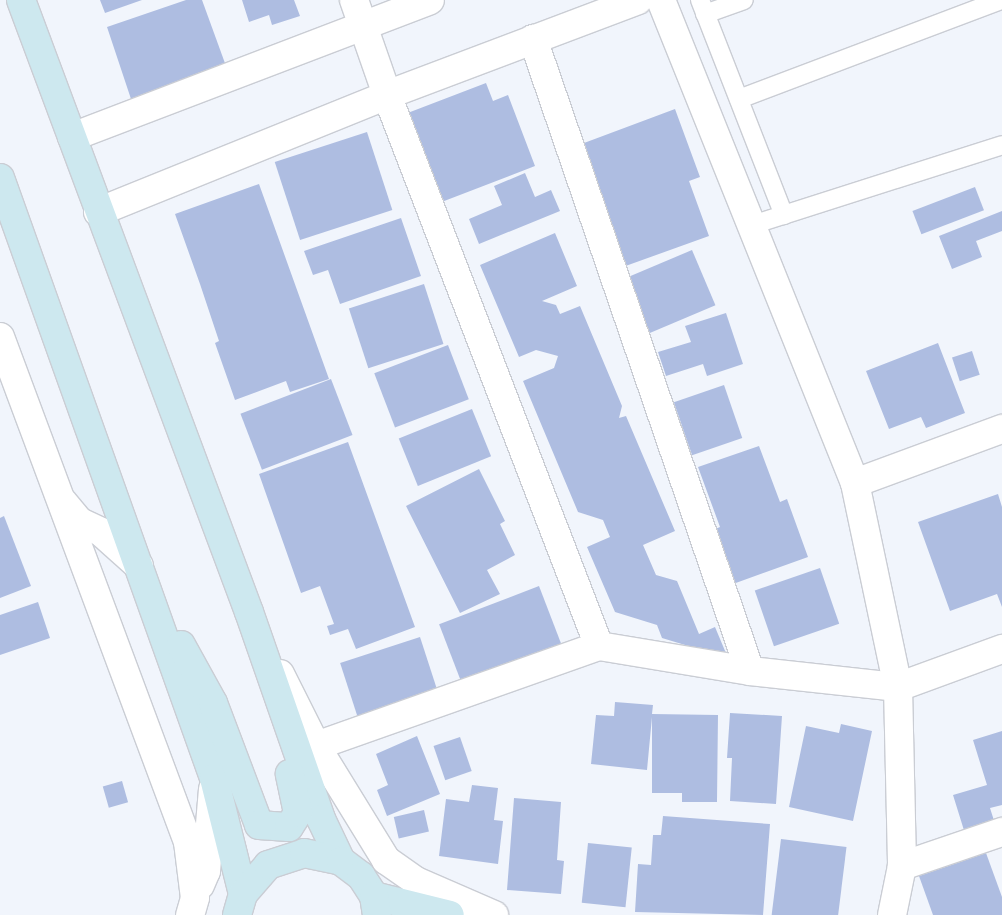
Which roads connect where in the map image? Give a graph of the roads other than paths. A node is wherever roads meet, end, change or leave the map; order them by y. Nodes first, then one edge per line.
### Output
1 (21, 0) edge
2 (354, 0) edge
3 (430, 0) edge
4 (638, 0) edge
5 (661, 0) edge
6 (744, 0) edge
7 (1001, 0) edge
8 (703, 7) edge
9 (363, 25) junction
10 (533, 40) junction
11 (387, 95) junction
12 (739, 99) junction
13 (72, 137) junction
14 (1002, 145) edge
15 (0, 178) edge
16 (98, 212) junction
17 (784, 215) junction
18 (752, 225) junction
19 (0, 337) edge
20 (1002, 429) edge
21 (855, 483) junction
22 (58, 495) junction
23 (138, 566) junction
24 (249, 612) junction
25 (599, 646) junction
26 (1002, 648) edge
27 (750, 671) junction
28 (898, 687) junction
29 (316, 746) junction
30 (214, 778) junction
31 (1002, 832) edge
32 (341, 861) junction
33 (902, 866) junction
34 (240, 904) edge
35 (375, 905) edge
36 (192, 906) edge
37 (450, 915) edge
38 (494, 915) edge
39 (892, 915) edge

1 - 13 street
2 - 9 street
3 - 9 street
4 - 10 street
5 - 18 street
6 - 8 lane
7 - 12 lane
8 - 12 lane
9 - 11 street
9 - 13 street
10 - 11 street
10 - 27 street
11 - 16 street
11 - 25 street
12 - 17 lane
13 - 16 street
14 - 17 lane
15 - 23 street
16 - 24 street
17 - 18 lane
18 - 21 street
19 - 22 street
20 - 21 street
21 - 28 street
22 - 23 street
22 - 36 street
23 - 24 street
23 - 30 street
24 - 29 street
24 - 32 street
25 - 27 street
25 - 29 street
26 - 28 street
27 - 28 street
28 - 33 street
29 - 38 street
30 - 34 street
30 - 36 street
31 - 33 street
32 - 34 street
32 - 35 street
33 - 39 street
35 - 37 street

